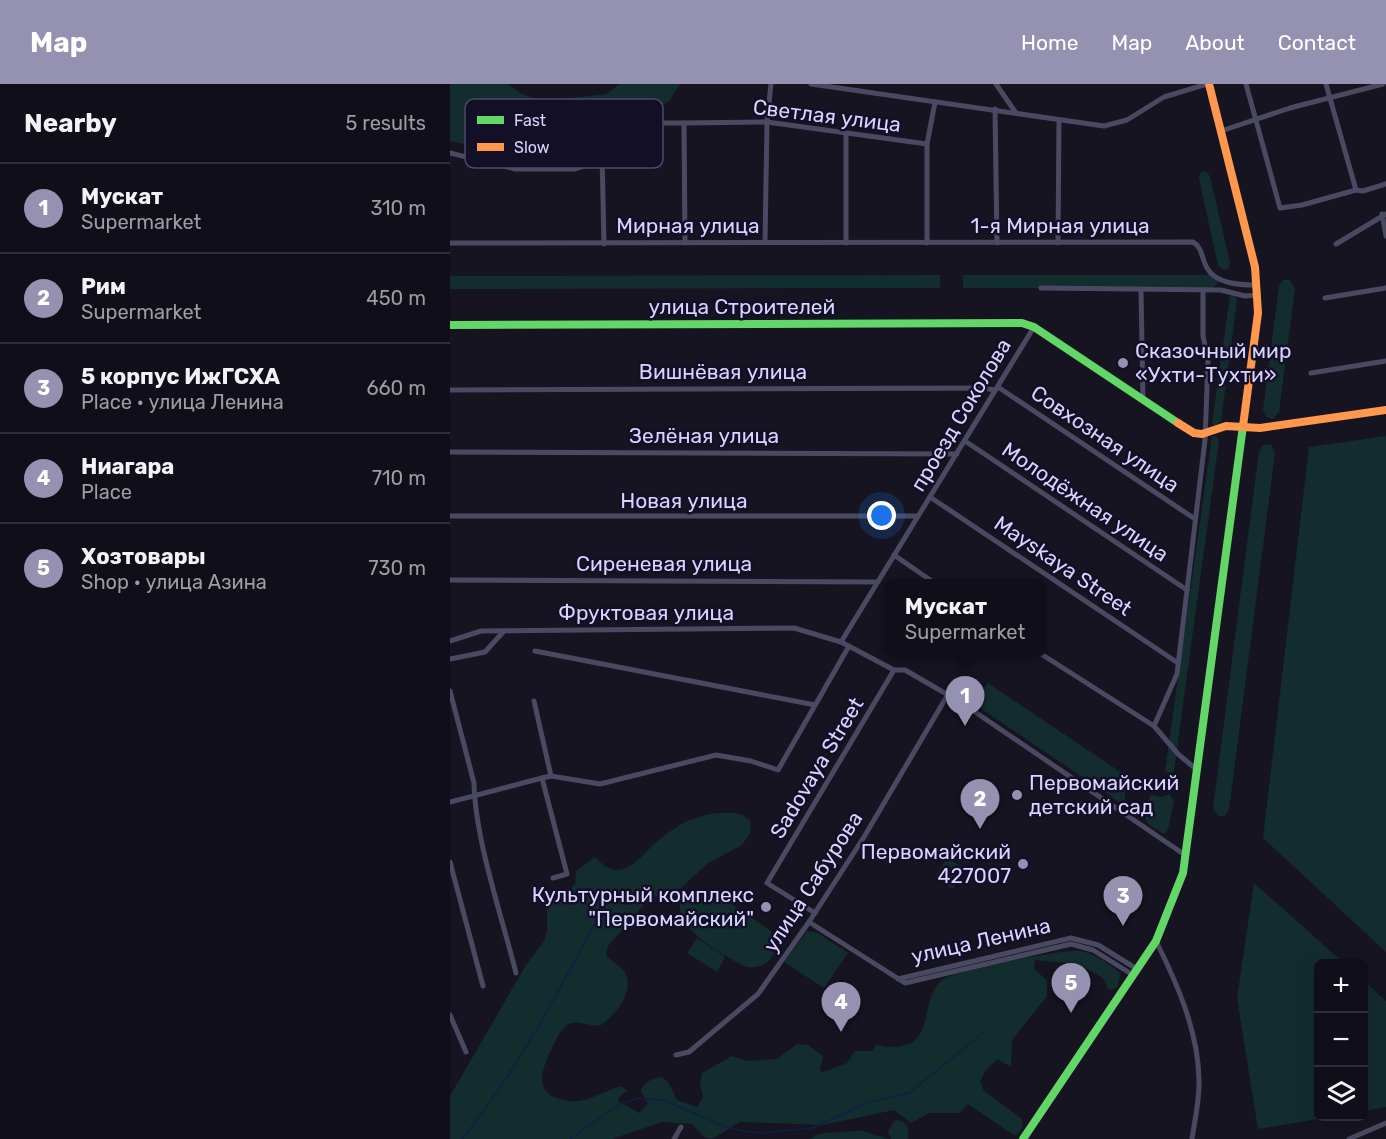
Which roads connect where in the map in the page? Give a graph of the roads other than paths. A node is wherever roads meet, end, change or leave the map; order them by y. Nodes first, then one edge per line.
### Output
1 (771, 84) edge
2 (811, 84) edge
3 (996, 84) edge
4 (1208, 84) edge
5 (1246, 84) edge
6 (1326, 84) edge
7 (1383, 84) edge
8 (1329, 98) junction
9 (935, 102) junction
10 (995, 110) junction
11 (1016, 113) junction
12 (1255, 119) junction
13 (1059, 120) junction
14 (767, 122) junction
15 (663, 123) edge
16 (684, 123) junction
17 (1221, 131) junction
18 (846, 134) junction
19 (927, 144) junction
20 (450, 153) edge
21 (465, 157) edge
22 (511, 168) edge
23 (577, 168) edge
24 (602, 168) edge
25 (1386, 184) edge
26 (1356, 190) junction
27 (1384, 214) edge
28 (1386, 236) edge
29 (765, 242) junction
30 (450, 243) edge
31 (685, 243) junction
32 (846, 243) junction
33 (927, 243) junction
34 (997, 243) junction
35 (1058, 243) junction
36 (604, 244) junction
37 (1336, 244) dead end
38 (1256, 285) junction
39 (1041, 288) dead end
40 (1386, 288) edge
41 (1141, 291) junction
42 (1203, 291) junction
43 (1258, 295) junction
44 (1325, 298) dead end
45 (450, 325) edge
46 (1034, 327) junction
47 (1386, 361) edge
48 (1311, 373) dead end
49 (996, 389) junction
50 (450, 390) edge
51 (1143, 400) junction
52 (1386, 410) edge
53 (1241, 426) junction
54 (1206, 431) junction
55 (965, 441) junction
56 (450, 452) edge
57 (957, 454) junction
58 (930, 497) junction
59 (450, 516) edge
60 (918, 516) junction
61 (1195, 519) junction
62 (894, 555) junction
63 (929, 579) edge
64 (450, 580) edge
65 (878, 582) junction
66 (1187, 590) junction
67 (505, 630) junction
68 (450, 641) edge
69 (841, 642) junction
70 (849, 646) junction
71 (535, 651) dead end
72 (1046, 657) edge
73 (450, 659) edge
74 (1178, 663) junction
75 (894, 670) junction
76 (450, 691) edge
77 (947, 696) junction
78 (534, 701) dead end
79 (815, 705) junction
80 (1158, 717) junction
81 (1154, 726) junction
82 (1161, 732) junction
83 (1196, 769) junction
84 (551, 776) junction
85 (542, 778) junction
86 (473, 796) junction
87 (450, 802) edge
88 (1185, 855) junction
89 (450, 862) edge
90 (553, 878) dead end
91 (815, 913) junction
92 (809, 922) junction
93 (1156, 941) junction
94 (1135, 972) junction
95 (516, 973) dead end
96 (483, 986) dead end
97 (450, 1015) edge
98 (466, 1052) dead end
99 (676, 1055) dead end
100 (1386, 1123) edge
101 (681, 1127) dead end
102 (674, 1139) edge
103 (1023, 1139) edge
104 (1192, 1139) edge
105 (1348, 1139) edge

1 - 14 street
2 - 9 street
3 - 11 street
4 - 13 street
4 - 17 street
5 - 12 street
6 - 8 street
7 - 8 street
8 - 12 street
8 - 26 street
9 - 10 street
9 - 19 street
10 - 11 street
10 - 34 street
11 - 13 street
12 - 17 street
12 - 26 street
13 - 35 street
14 - 16 street, Светлая улица
14 - 18 street, Светлая улица
14 - 29 street
15 - 16 street, Светлая улица
16 - 31 street
17 - 38 street
18 - 19 street, Светлая улица
18 - 32 street
19 - 33 street
20 - 21 street, Светлая улица
22 - 23 street, Светлая улица
24 - 36 street
25 - 26 street
27 - 28 street
27 - 37 street
29 - 31 street, Мирная улица
29 - 32 street, Мирная улица
30 - 36 street, Мирная улица
31 - 36 street, Мирная улица
32 - 33 street, Мирная улица
33 - 34 street, 1-я Мирная улица
34 - 35 street, 1-я Мирная улица
35 - 38 street, 1-я Мирная улица
38 - 43 street
39 - 41 street
40 - 44 street
41 - 42 street
41 - 51 street
42 - 43 street
42 - 54 street
43 - 53 street
45 - 46 street, улица Строителей
46 - 49 street, проезд Соколова
46 - 51 street
47 - 48 street
49 - 50 street, Вишнёвая улица
49 - 55 street, проезд Соколова
49 - 61 street, Совхозная улица
51 - 54 street
52 - 53 street
53 - 54 street
53 - 83 street
54 - 61 street
55 - 57 street, проезд Соколова
55 - 66 street, Молодёжная улица
56 - 57 street, Зелёная улица
57 - 58 street, проезд Соколова
58 - 60 street, проезд Соколова
58 - 74 street, Mayskaya Street
59 - 60 street, Новая улица
60 - 62 street, проезд Соколова
61 - 66 street
62 - 63 street
62 - 65 street, проезд Соколова
64 - 65 street, Сиреневая улица
65 - 69 street, проезд Соколова
66 - 74 street
67 - 68 street, Фруктовая улица
67 - 69 street, Фруктовая улица
67 - 73 street
69 - 70 street, Фруктовая улица
70 - 75 street, Фруктовая улица
70 - 79 street
71 - 79 street, Фруктовая улица
72 - 81 street
74 - 80 street
75 - 77 street, Фруктовая улица
75 - 91 street, Sadovaya Street
76 - 86 street
77 - 88 street, Фруктовая улица
77 - 91 street, улица Сабурова
78 - 84 street
79 - 84 street
80 - 81 street
80 - 82 street
81 - 82 street
82 - 83 street
83 - 88 street
84 - 85 street
85 - 86 street
85 - 90 street
86 - 87 street
86 - 95 street
88 - 93 street
89 - 96 street
91 - 92 street, улица Сабурова
92 - 94 street, улица Ленина
92 - 99 street, улица Сабурова
93 - 94 street
93 - 104 street
94 - 103 street
97 - 98 street
100 - 105 street
101 - 102 street

